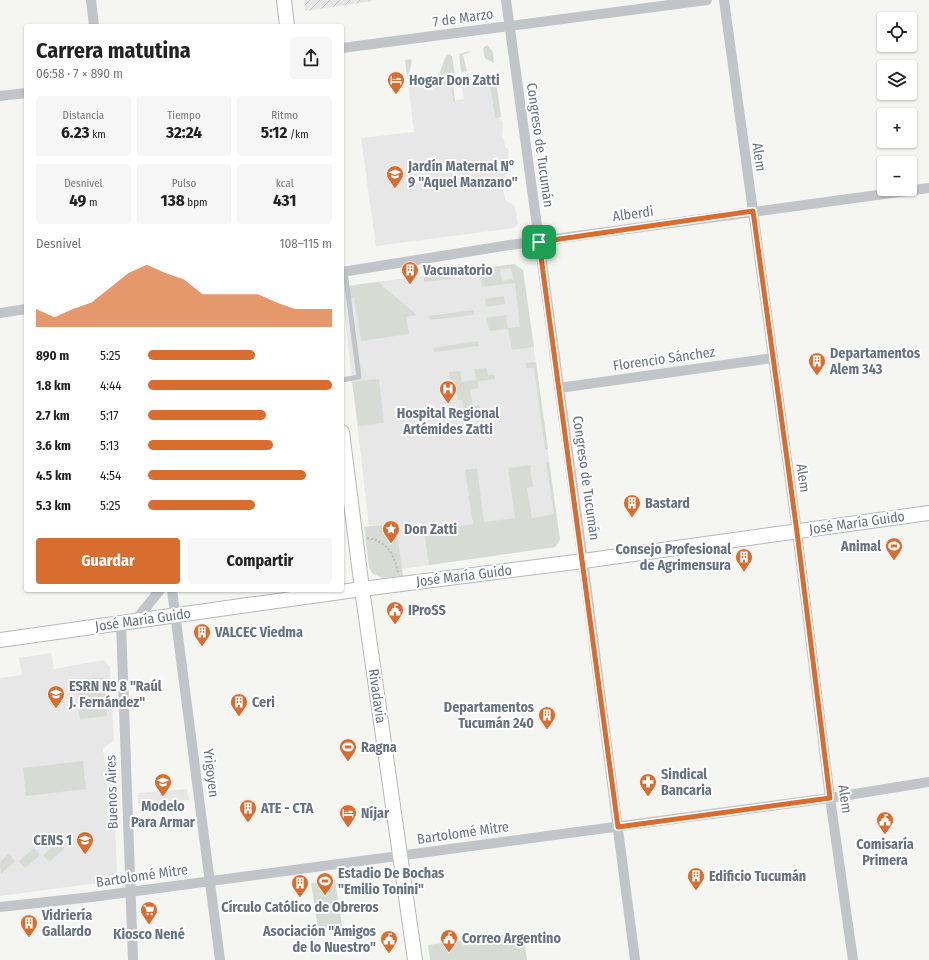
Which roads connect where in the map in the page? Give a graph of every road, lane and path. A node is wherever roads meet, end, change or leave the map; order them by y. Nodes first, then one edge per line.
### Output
1 (91, 0) edge
2 (284, 0) edge
3 (506, 0) edge
4 (707, 0) edge
5 (724, 0) edge
6 (94, 24) edge
7 (288, 24) edge
8 (510, 26) junction
9 (344, 48) edge
10 (24, 93) edge
11 (0, 96) edge
12 (929, 188) edge
13 (753, 211) junction
14 (539, 242) junction
15 (344, 272) edge
16 (24, 309) edge
17 (0, 313) edge
18 (773, 358) junction
19 (344, 380) edge
20 (559, 388) junction
21 (344, 447) edge
22 (929, 513) edge
23 (797, 532) junction
24 (356, 539) junction
25 (583, 561) junction
26 (400, 584) junction
27 (362, 589) junction
28 (158, 592) edge
29 (172, 592) edge
30 (341, 592) edge
31 (344, 592) edge
32 (176, 616) junction
33 (128, 622) junction
34 (0, 640) edge
35 (929, 782) edge
36 (830, 798) junction
37 (618, 827) junction
38 (400, 856) junction
39 (210, 881) junction
40 (130, 892) junction
41 (0, 907) edge
42 (133, 960) edge
43 (220, 960) edge
44 (415, 960) edge
45 (635, 960) edge
46 (853, 960) edge

1 - 6 street
2 - 7 main road
3 - 8 street, Congreso de Tucumán
4 - 8 street, 7 de Marzo
5 - 13 street, Alem
8 - 9 street, 7 de Marzo
8 - 14 street, Congreso de Tucumán
10 - 11 street
12 - 13 street, Alberdi
13 - 14 street, Alberdi
13 - 18 street, Alem
14 - 15 street, Alberdi
14 - 20 street, Congreso de Tucumán
15 - 19 lane
16 - 17 street
18 - 20 street, Florencio Sánchez
18 - 23 street, Alem
20 - 25 street, Congreso de Tucumán
21 - 24 main road, Rivadavia
22 - 23 main road, José María Guido
23 - 25 main road, José María Guido
23 - 36 street, Alem
24 - 26 path
24 - 27 main road, Rivadavia
25 - 26 main road, José María Guido
25 - 37 street, Congreso de Tucumán
26 - 27 main road, José María Guido
27 - 31 main road, José María Guido
27 - 38 main road, Rivadavia
28 - 33 street
29 - 32 street, Yrigoyen
30 - 32 main road, José María Guido
32 - 33 main road, José María Guido
32 - 39 street, Yrigoyen
33 - 34 main road, José María Guido
33 - 40 street, Buenos Aires
35 - 36 street, Bartolomé Mitre
36 - 37 street, Bartolomé Mitre
36 - 46 street, Alem
37 - 38 street, Bartolomé Mitre
37 - 45 street, Congreso de Tucumán
38 - 39 street, Bartolomé Mitre
38 - 44 main road, Rivadavia
39 - 40 street, Bartolomé Mitre
39 - 43 street, Yrigoyen
40 - 41 street, Bartolomé Mitre
40 - 42 street, Buenos Aires

